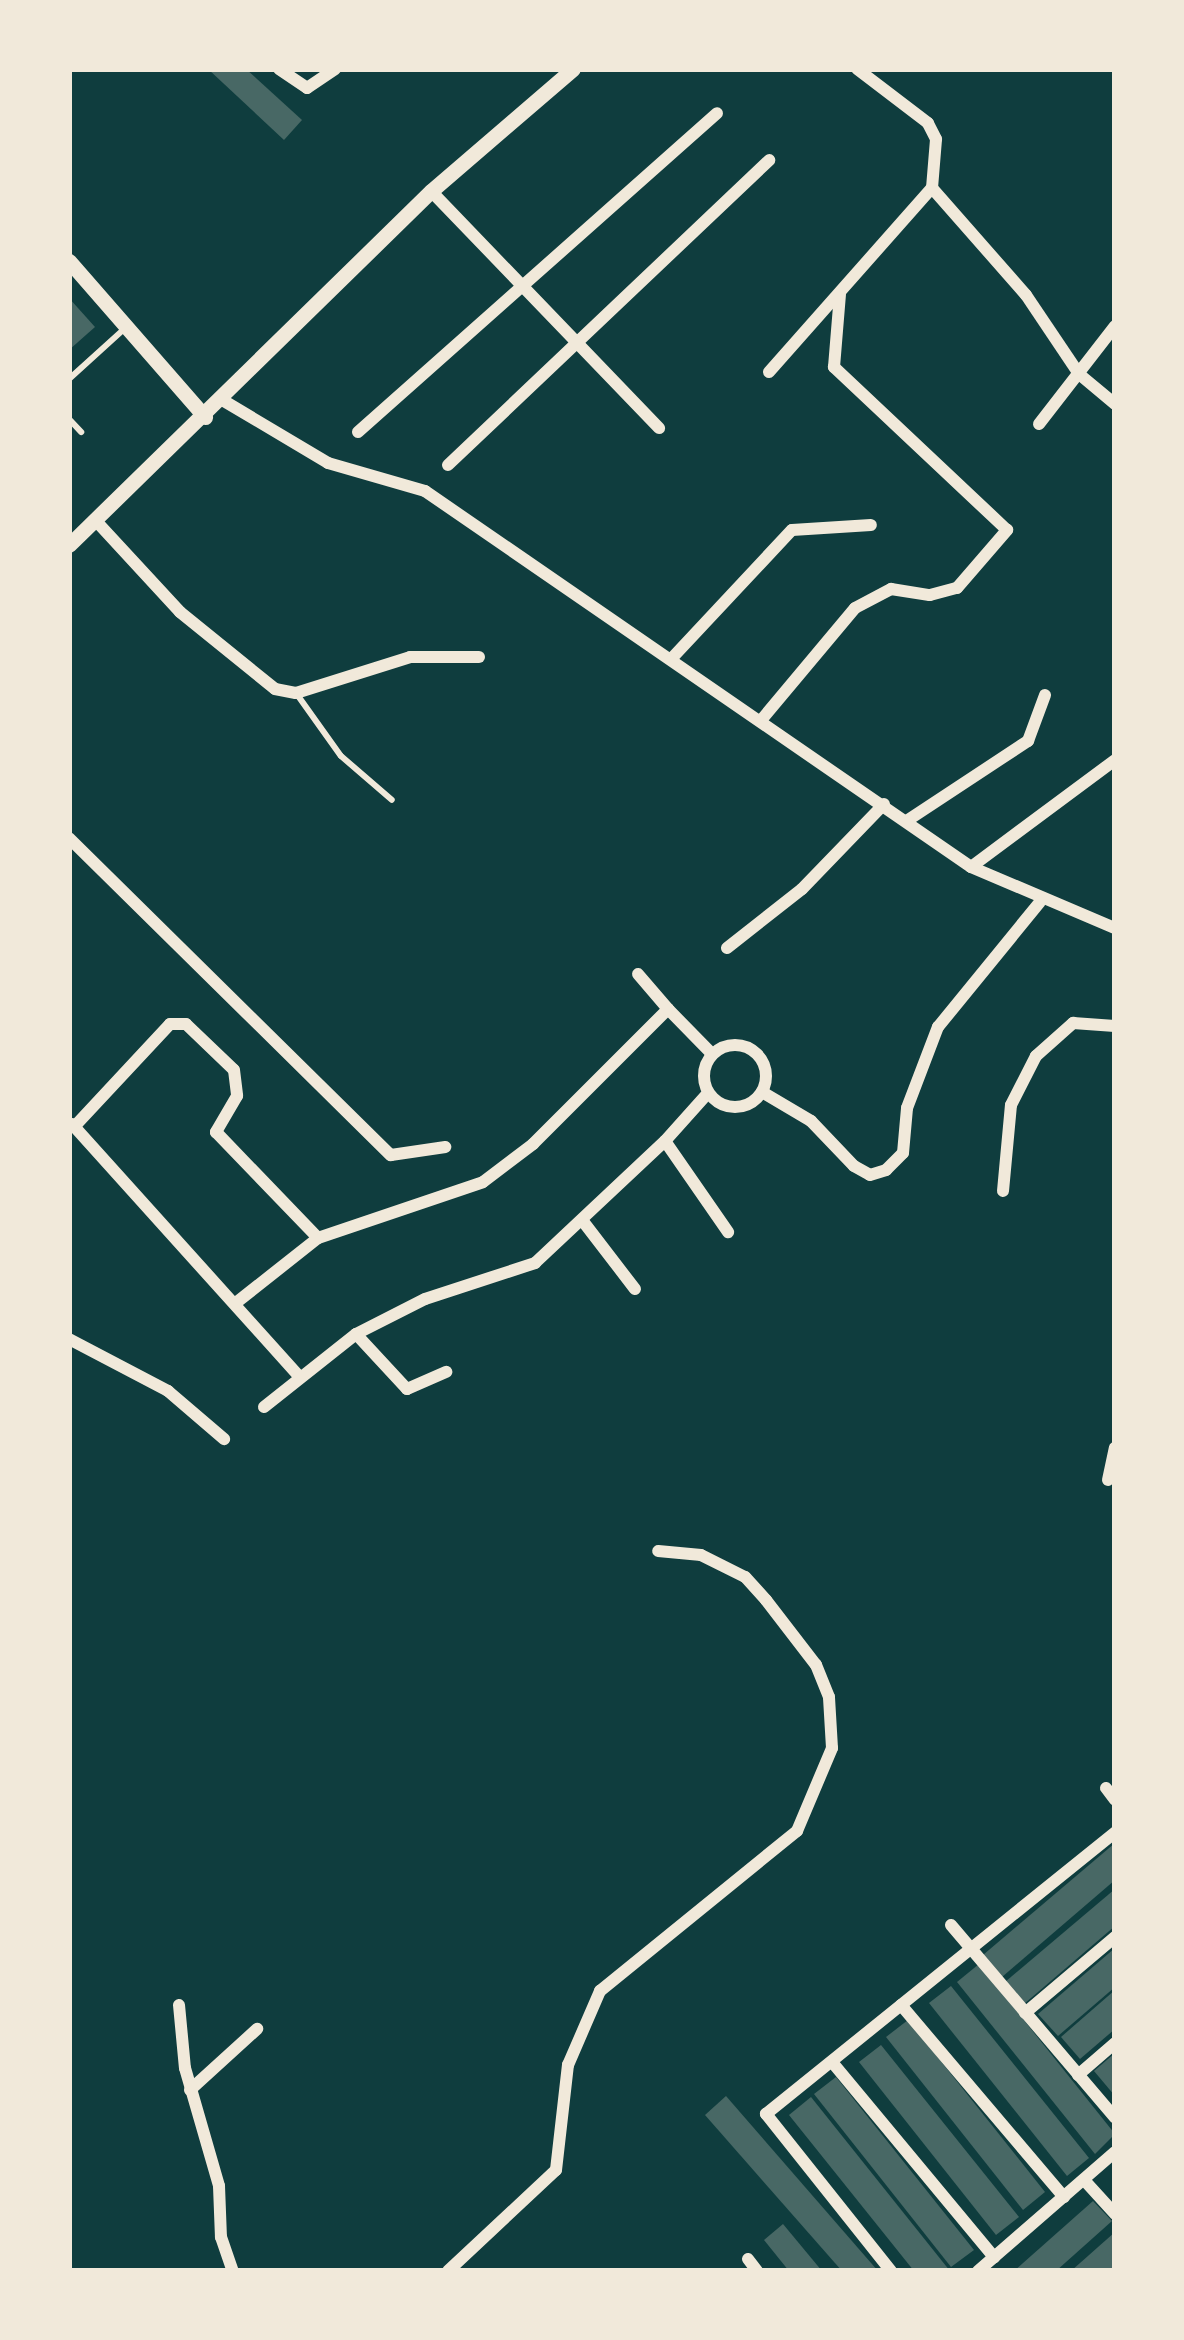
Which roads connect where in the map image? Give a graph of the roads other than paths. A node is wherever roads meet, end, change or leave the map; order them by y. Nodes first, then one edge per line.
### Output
1 (279, 69) edge
2 (335, 69) edge
3 (573, 69) edge
4 (857, 69) edge
5 (717, 113) dead end
6 (769, 160) dead end
7 (932, 188) junction
8 (431, 191) junction
9 (69, 261) edge
10 (523, 286) junction
11 (840, 294) junction
12 (1115, 326) edge
13 (122, 331) junction
14 (572, 344) junction
15 (769, 372) dead end
16 (1079, 374) junction
17 (69, 379) edge
18 (224, 401) junction
19 (1115, 404) edge
20 (205, 417) junction
21 (69, 419) edge
22 (1039, 424) dead end
23 (659, 428) dead end
24 (81, 432) dead end
25 (358, 432) dead end
26 (448, 465) dead end
27 (97, 522) junction
28 (871, 525) dead end
29 (69, 544) edge
30 (479, 657) dead end
31 (673, 657) junction
32 (296, 693) junction
33 (1045, 695) dead end
34 (763, 718) junction
35 (1115, 760) edge
36 (392, 800) dead end
37 (884, 804) junction
38 (908, 820) junction
39 (69, 838) edge
40 (971, 867) junction
41 (1040, 902) junction
42 (1115, 928) edge
43 (727, 948) dead end
44 (638, 974) dead end
45 (668, 1009) junction
46 (1115, 1026) edge
47 (712, 1054) junction
48 (708, 1093) junction
49 (761, 1093) junction
50 (71, 1124) edge
51 (665, 1141) junction
52 (445, 1147) dead end
53 (1004, 1191) dead end
54 (582, 1220) junction
55 (728, 1232) dead end
56 (318, 1238) junction
57 (635, 1289) dead end
58 (237, 1302) junction
59 (356, 1334) junction
60 (69, 1339) edge
61 (446, 1372) dead end
62 (300, 1378) junction
63 (264, 1408) dead end
64 (224, 1439) dead end
65 (1115, 1448) edge
66 (1108, 1480) dead end
67 (658, 1551) dead end
68 (1115, 1832) edge
69 (951, 1925) dead end
70 (1115, 1937) edge
71 (969, 1948) junction
72 (179, 2005) dead end
73 (901, 2005) junction
74 (1025, 2013) junction
75 (257, 2029) dead end
76 (1115, 2044) edge
77 (832, 2062) junction
78 (1078, 2075) junction
79 (190, 2090) junction
80 (1115, 2118) edge
81 (1115, 2152) edge
82 (1085, 2181) junction
83 (1064, 2198) junction
84 (1115, 2214) edge
85 (994, 2257) junction
86 (233, 2271) edge
87 (448, 2271) edge
88 (891, 2271) edge
89 (978, 2271) edge

1 - 2 street
3 - 8 street
4 - 7 street
5 - 10 street
6 - 14 street
7 - 11 street
7 - 16 street
8 - 10 street
8 - 18 street
9 - 13 street
10 - 14 street
10 - 25 street
11 - 15 street
11 - 34 street
12 - 16 street
13 - 17 lane
13 - 20 street
14 - 23 street
14 - 26 street
16 - 19 street
16 - 22 street
18 - 20 street
18 - 31 street
20 - 27 street
21 - 24 lane
27 - 29 street
27 - 32 street
28 - 31 street
30 - 32 street
31 - 34 street
32 - 36 lane
33 - 38 street
34 - 37 street
35 - 40 street
37 - 38 street
37 - 43 street
38 - 40 street
39 - 52 street
40 - 41 street
41 - 42 street
41 - 49 street
44 - 45 street
45 - 47 street
45 - 56 street
46 - 53 street
47 - 48 street
47 - 49 street
48 - 49 street
48 - 51 street
50 - 56 street
50 - 58 street
51 - 54 street
51 - 55 street
54 - 57 street
54 - 59 street
56 - 58 street
58 - 62 street
59 - 61 street
59 - 62 street
60 - 64 street
62 - 63 street
65 - 66 street
67 - 87 street
68 - 71 street
69 - 71 street
70 - 74 street
71 - 73 street
71 - 74 street
72 - 79 street
73 - 77 street
73 - 83 street
74 - 78 street
75 - 79 street
76 - 78 street
77 - 85 street
77 - 88 street
78 - 80 street
79 - 86 street
81 - 82 street
82 - 83 street
82 - 84 street
83 - 85 street
85 - 89 street

